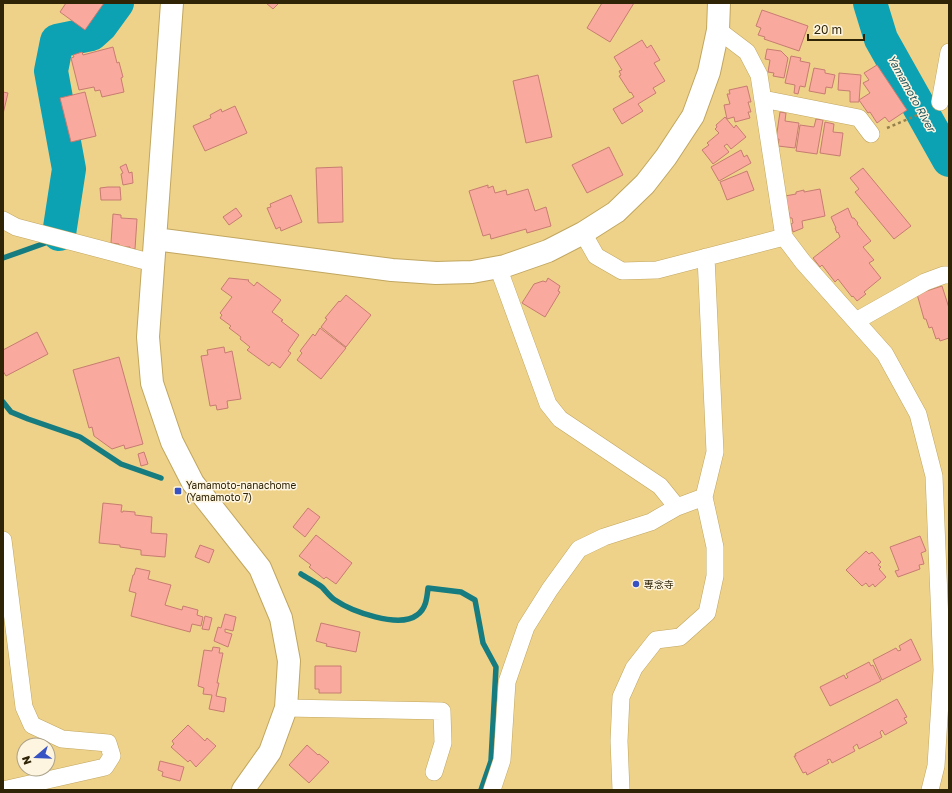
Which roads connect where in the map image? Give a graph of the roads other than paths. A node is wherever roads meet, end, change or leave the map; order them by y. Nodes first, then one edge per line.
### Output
1 (172, 3) edge
2 (718, 3) edge
3 (718, 30) junction
4 (949, 52) edge
5 (763, 99) junction
6 (940, 102) dead end
7 (871, 134) road end
8 (3, 220) edge
9 (583, 233) junction
10 (784, 237) junction
11 (155, 239) junction
12 (706, 257) junction
13 (153, 263) junction
14 (498, 267) junction
15 (949, 275) edge
16 (856, 321) junction
17 (704, 497) junction
18 (677, 507) junction
19 (3, 540) edge
20 (286, 708) junction
21 (434, 772) dead end
22 (3, 790) edge
23 (243, 790) edge
24 (492, 790) edge
25 (621, 790) edge
26 (930, 790) edge

1 - 11 street
2 - 3 street
3 - 5 street
3 - 9 street
4 - 6 street
5 - 7 street
5 - 10 street
8 - 13 street
9 - 12 street
9 - 14 street
10 - 12 street
10 - 16 street
11 - 13 street
11 - 14 street
12 - 17 street
13 - 20 street
14 - 18 street
15 - 16 street
16 - 26 street
17 - 18 street
17 - 25 street
18 - 24 street
19 - 22 street
20 - 21 street
20 - 23 street

